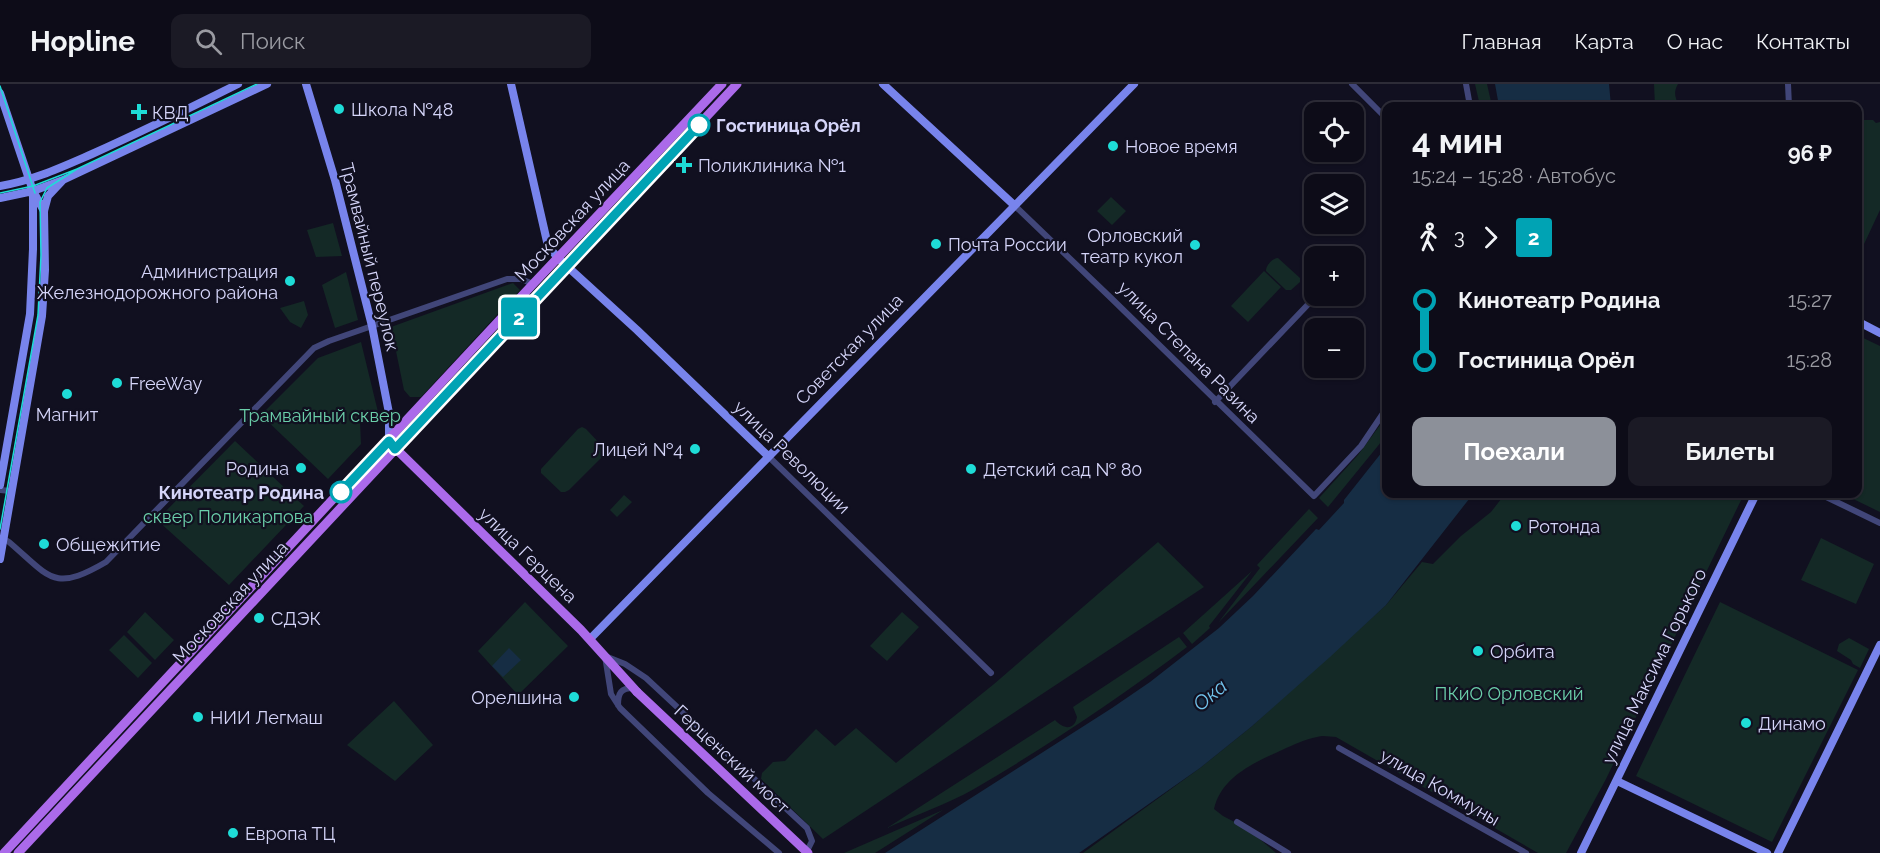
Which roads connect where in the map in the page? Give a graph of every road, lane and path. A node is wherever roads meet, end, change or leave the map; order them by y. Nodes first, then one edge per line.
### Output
1 (238, 84) edge
2 (267, 84) edge
3 (306, 84) edge
4 (511, 84) edge
5 (722, 84) edge
6 (737, 84) edge
7 (883, 84) edge
8 (1134, 84) edge
9 (1352, 84) edge
10 (1466, 84) edge
11 (1788, 84) edge
12 (0, 93) edge
13 (1469, 102) edge
14 (1789, 102) edge
15 (1382, 114) edge
16 (29, 180) junction
17 (63, 180) junction
18 (0, 186) edge
19 (33, 191) junction
20 (0, 198) edge
21 (1014, 206) junction
22 (44, 211) junction
23 (558, 258) junction
24 (567, 267) junction
25 (533, 284) junction
26 (1306, 306) edge
27 (1862, 324) edge
28 (372, 326) junction
29 (1880, 333) edge
30 (1215, 402) junction
31 (1382, 415) edge
32 (389, 441) junction
33 (395, 449) junction
34 (768, 456) junction
35 (0, 485) edge
36 (0, 490) edge
37 (11, 491) junction
38 (1754, 498) edge
39 (1828, 498) edge
40 (1880, 523) edge
41 (4, 539) junction
42 (0, 559) edge
43 (590, 639) junction
44 (1880, 645) edge
45 (605, 656) junction
46 (991, 673) dead end
47 (635, 690) junction
48 (618, 705) junction
49 (1339, 748) dead end
50 (1617, 781) junction
51 (1238, 822) dead end
52 (4, 853) edge
53 (18, 853) edge
54 (780, 853) edge
55 (807, 853) edge
56 (1288, 853) edge
57 (1526, 853) edge
58 (1581, 853) edge
59 (1767, 853) edge
60 (1778, 853) edge

1 - 16 street
2 - 17 street
3 - 28 street, Трамвайный переулок
4 - 23 street, улица Революции
5 - 23 main road, Московская улица
6 - 24 main road, Московская улица
7 - 21 street, улица Степана Разина
8 - 21 street, Советская улица
9 - 15 street
10 - 13 street
11 - 14 street
12 - 16 street
16 - 18 street
16 - 19 street
17 - 19 street
17 - 22 street
19 - 20 street
19 - 22 street
19 - 35 street
21 - 30 street, улица Степана Разина
21 - 34 street, Советская улица
22 - 37 street
23 - 24 street, улица Революции
23 - 25 main road, Московская улица
24 - 33 main road, Московская улица
24 - 34 street, улица Революции
25 - 28 street
25 - 32 main road, Московская улица
26 - 30 street
27 - 29 street
28 - 32 street, Трамвайный переулок
28 - 41 street
30 - 31 street, улица Степана Разина
32 - 33 main road, улица Герцена
32 - 52 main road, Московская улица
33 - 43 main road, улица Герцена
33 - 53 main road, Московская улица
34 - 43 street, Советская улица
34 - 46 street, улица Революции
36 - 37 street
37 - 41 street
38 - 50 street, улица Максима Горького
39 - 40 street
41 - 42 street
43 - 45 main road, улица Герцена
44 - 60 street
45 - 47 main road, улица Герцена
45 - 48 street
45 - 55 street
47 - 48 street
47 - 55 main road, Герценский мост, bridge
48 - 54 street
49 - 57 street, улица Коммуны
50 - 58 street, улица Максима Горького
50 - 59 street
51 - 56 street

